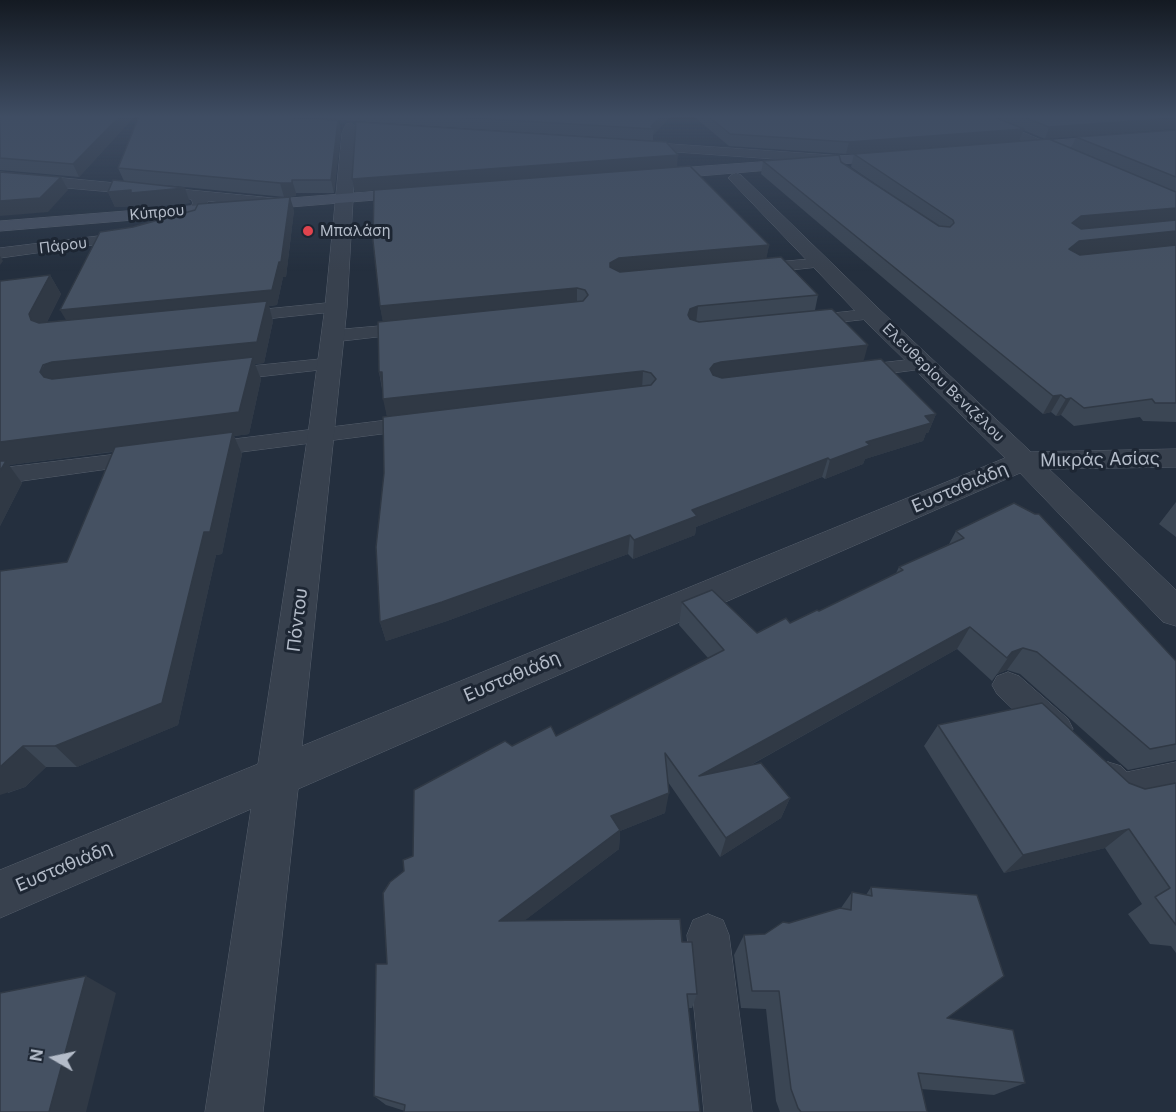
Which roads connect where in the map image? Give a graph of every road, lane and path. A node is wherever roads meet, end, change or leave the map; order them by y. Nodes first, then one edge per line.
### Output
1 (346, 168) edge
2 (723, 168) edge
3 (839, 168) edge
4 (855, 168) edge
5 (847, 169) junction
6 (730, 174) junction
7 (0, 177) edge
8 (636, 181) edge
9 (431, 197) edge
10 (344, 203) junction
11 (197, 208) junction
12 (0, 226) edge
13 (165, 228) edge
14 (147, 233) edge
15 (0, 234) edge
16 (98, 242) junction
17 (0, 253) edge
18 (88, 262) edge
19 (821, 263) junction
20 (738, 271) edge
21 (871, 314) junction
22 (218, 319) edge
23 (790, 322) edge
24 (437, 325) edge
25 (333, 336) junction
26 (923, 364) junction
27 (832, 375) edge
28 (203, 377) edge
29 (440, 420) edge
30 (322, 434) junction
31 (184, 452) edge
32 (161, 455) edge
33 (1176, 458) edge
34 (1024, 461) junction
35 (0, 476) edge
36 (1176, 612) edge
37 (1008, 685) dead end
38 (277, 777) junction
39 (1176, 779) edge
40 (0, 894) edge
41 (708, 935) dead end
42 (234, 1112) edge
43 (728, 1112) edge

1 - 10 street, Πόντου
2 - 6 street, Ελευθερίου Βενιζέλου
3 - 5 street
4 - 5 main road
5 - 6 main road
6 - 8 main road
6 - 19 street, Ελευθερίου Βενιζέλου
7 - 11 street
9 - 10 main road, Κύπρου
10 - 11 main road, Κύπρου
10 - 11 main road, Κύπρου
10 - 25 street, Πόντου
11 - 12 main road, Κύπρου
11 - 13 lane
11 - 15 main road, Κύπρου
14 - 16 lane, Πάρου
16 - 17 lane, Πάρου
16 - 18 lane
19 - 20 lane
19 - 21 street, Ελευθερίου Βενιζέλου
21 - 23 lane
21 - 26 street, Ελευθερίου Βενιζέλου
22 - 25 lane
24 - 25 lane
25 - 28 lane
25 - 30 street, Πόντου
26 - 27 lane
26 - 34 street, Ελευθερίου Βενιζέλου
29 - 30 lane
30 - 31 lane
30 - 38 street, Πόντου
32 - 35 lane
33 - 34 street, Μικράς Ασίας
34 - 36 street, Ελευθερίου Βενιζέλου
34 - 38 street, Ευσταθιάδη
37 - 39 lane
38 - 40 street, Ευσταθιάδη
38 - 42 street, Πόντου
41 - 43 lane

